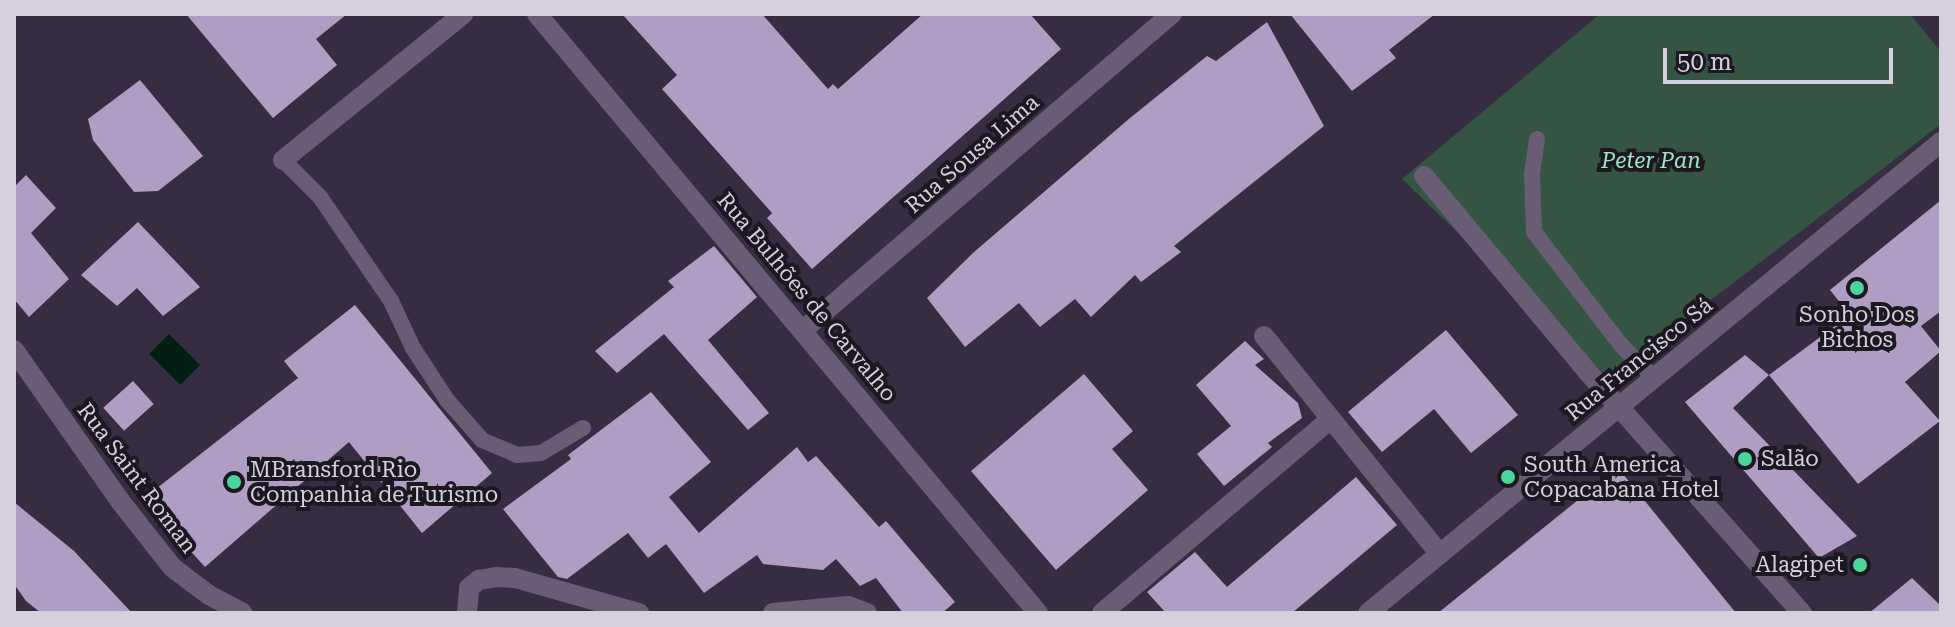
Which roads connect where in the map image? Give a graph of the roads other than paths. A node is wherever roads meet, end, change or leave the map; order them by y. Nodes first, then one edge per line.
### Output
1 (463, 14) edge
2 (537, 14) edge
3 (1172, 14) edge
4 (1537, 139) dead end
5 (1941, 142) edge
6 (283, 160) joint
7 (1424, 176) dead end
8 (803, 330) junction
9 (1264, 336) dead end
10 (14, 350) edge
11 (1654, 378) junction
12 (1620, 406) junction
13 (1331, 419) junction
14 (583, 428) dead end
15 (1440, 554) junction
16 (243, 613) edge
17 (467, 613) edge
18 (639, 613) edge
19 (773, 613) edge
20 (867, 613) edge
21 (1038, 613) edge
22 (1102, 613) edge
23 (1368, 613) edge
24 (1802, 613) edge

1 - 6 street
2 - 8 street, Rua Bulhões de Carvalho
3 - 8 street, Rua Sousa Lima
4 - 11 lane
5 - 11 street, Rua Francisco Sá
6 - 14 lane
7 - 12 street
8 - 21 street, Rua Bulhões de Carvalho
9 - 13 street
10 - 16 street, Rua Saint Roman
11 - 12 street, Rua Francisco Sá
12 - 15 street, Rua Francisco Sá
12 - 24 street
13 - 15 street
13 - 22 street
15 - 23 street, Rua Francisco Sá
17 - 18 street
19 - 20 street

